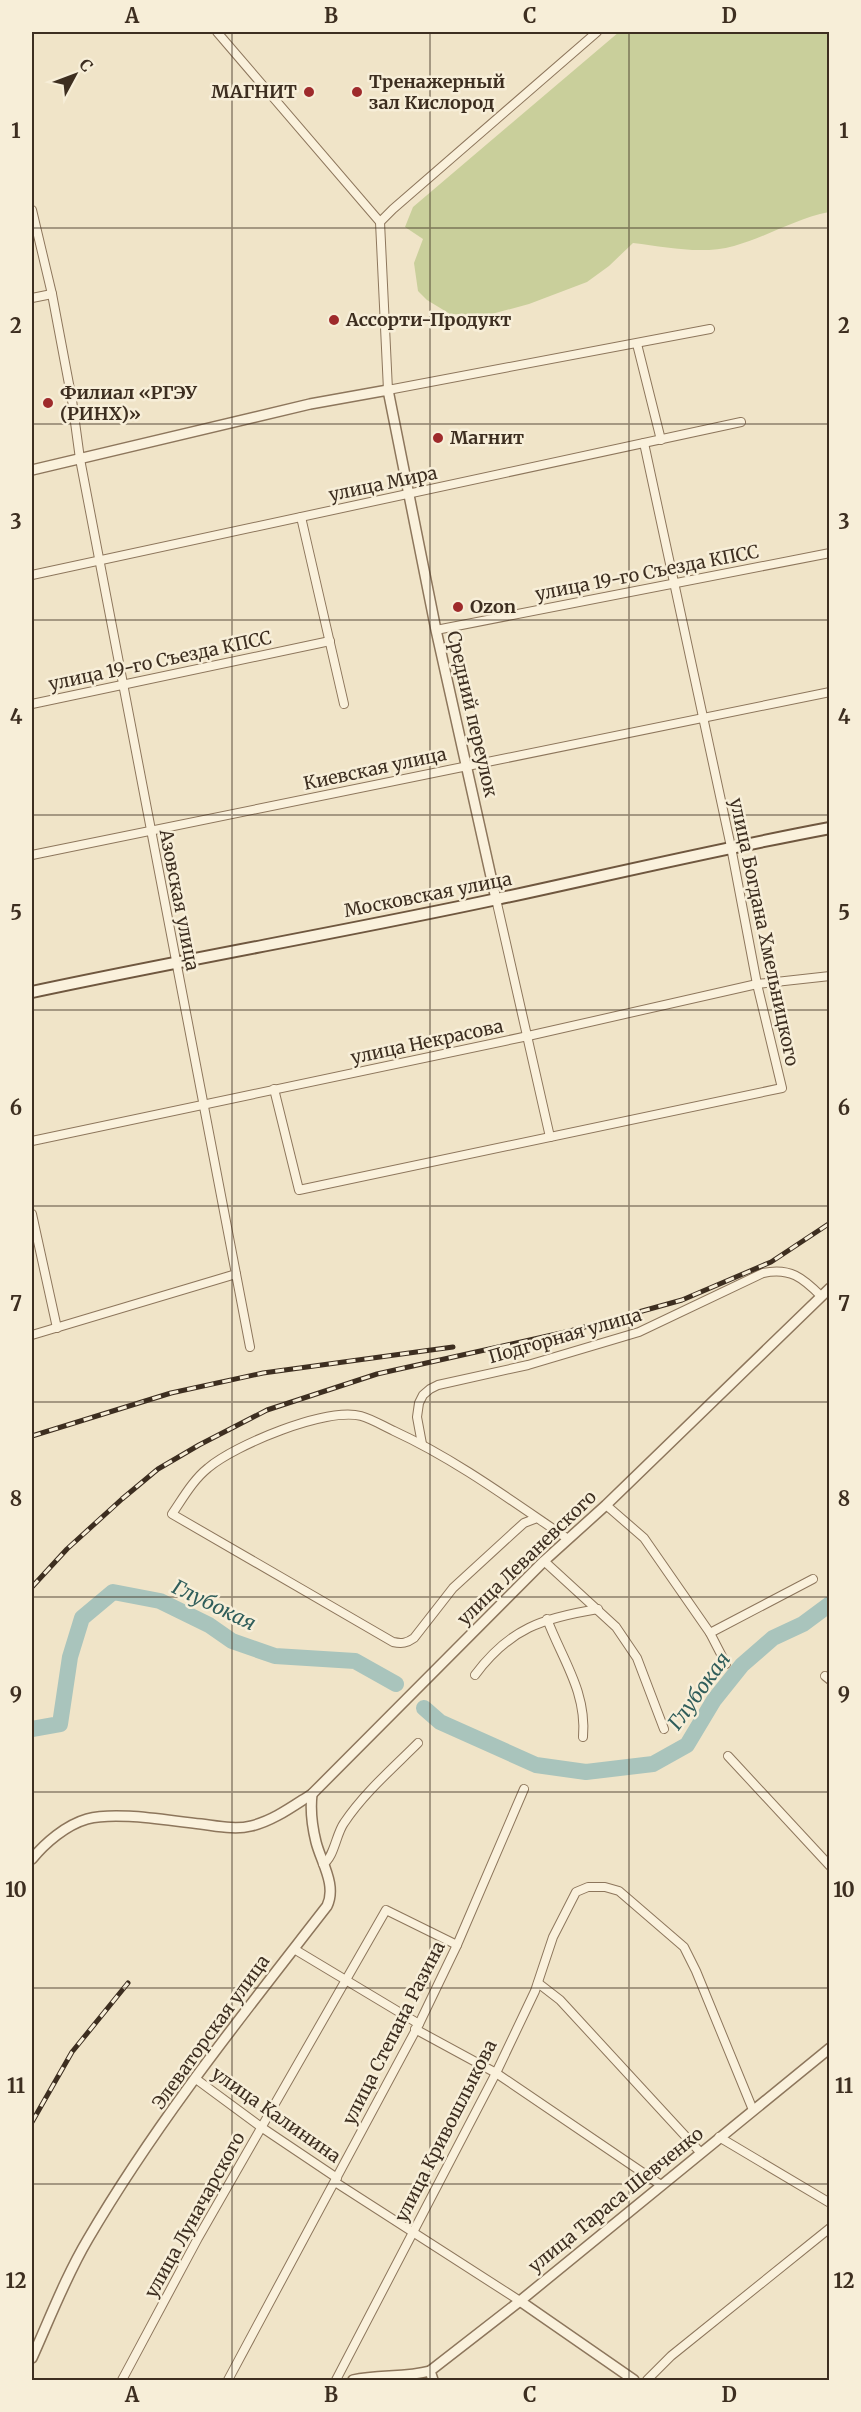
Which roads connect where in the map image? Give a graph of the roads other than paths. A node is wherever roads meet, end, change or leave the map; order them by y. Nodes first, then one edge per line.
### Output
1 (217, 32) edge
2 (597, 32) edge
3 (32, 210) edge
4 (380, 222) junction
5 (52, 294) junction
6 (32, 298) edge
7 (710, 329) dead end
8 (637, 344) junction
9 (388, 390) junction
10 (741, 422) dead end
11 (661, 440) junction
12 (644, 443) junction
13 (80, 459) junction
14 (32, 470) edge
15 (408, 494) junction
16 (301, 517) junction
17 (830, 553) edge
18 (99, 561) junction
19 (32, 575) edge
20 (674, 583) junction
21 (436, 630) junction
22 (330, 641) junction
23 (123, 685) junction
24 (830, 692) edge
25 (32, 704) edge
26 (344, 704) dead end
27 (703, 717) junction
28 (467, 765) junction
29 (830, 828) edge
30 (150, 830) junction
31 (730, 847) junction
32 (32, 855) edge
33 (496, 899) junction
34 (175, 961) junction
35 (830, 976) edge
36 (757, 984) junction
37 (32, 992) edge
38 (528, 1036) junction
39 (274, 1089) junction
40 (204, 1104) junction
41 (550, 1137) junction
42 (32, 1141) edge
43 (32, 1214) edge
44 (236, 1274) junction
45 (830, 1288) edge
46 (821, 1296) junction
47 (57, 1328) junction
48 (32, 1335) edge
49 (250, 1347) dead end
50 (422, 1444) junction
51 (606, 1505) junction
52 (537, 1518) junction
53 (568, 1539) junction
54 (544, 1561) junction
55 (813, 1579) dead end
56 (598, 1609) junction
57 (547, 1619) junction
58 (710, 1634) junction
59 (726, 1664) dead end
60 (475, 1675) dead end
61 (664, 1729) dead end
62 (583, 1737) dead end
63 (418, 1743) dead end
64 (728, 1756) dead end
65 (524, 1789) dead end
66 (312, 1794) junction
67 (32, 1859) edge
68 (323, 1864) junction
69 (830, 1866) edge
70 (457, 1945) junction
71 (294, 1949) junction
72 (345, 1982) junction
73 (538, 1983) junction
74 (417, 2026) junction
75 (830, 2048) edge
76 (496, 2073) junction
77 (196, 2079) junction
78 (753, 2110) junction
79 (261, 2127) junction
80 (719, 2137) junction
81 (700, 2152) junction
82 (336, 2180) junction
83 (661, 2185) junction
84 (830, 2203) edge
85 (830, 2228) edge
86 (413, 2230) junction
87 (519, 2301) junction
88 (32, 2358) edge
89 (431, 2376) edge
90 (122, 2380) edge
91 (228, 2380) edge
92 (336, 2380) edge
93 (353, 2380) edge
94 (634, 2380) edge
95 (647, 2380) edge

1 - 4 street
2 - 4 street
3 - 5 street, Азовская улица
4 - 9 street, Средний переулок
5 - 6 street
5 - 13 street, Азовская улица
7 - 8 street
8 - 9 street
8 - 11 street
9 - 13 street
9 - 15 street, Средний переулок
10 - 11 street, улица Мира
11 - 12 street, улица Мира
12 - 15 street, улица Мира
12 - 20 street, улица Богдана Хмельницкого
13 - 14 street
13 - 18 street, Азовская улица
15 - 16 street, улица Мира
15 - 21 street, Средний переулок
16 - 18 street, улица Мира
16 - 22 street
17 - 20 street, улица 19-го Съезда КПСС
18 - 19 street, улица Мира
18 - 23 street, Азовская улица
20 - 21 street, улица 19-го Съезда КПСС
20 - 27 street, улица Богдана Хмельницкого
21 - 28 street, Средний переулок
22 - 23 street, улица 19-го Съезда КПСС
22 - 26 street
23 - 25 street, улица 19-го Съезда КПСС
23 - 30 street, Азовская улица
24 - 27 street, Киевская улица
27 - 28 street, Киевская улица
27 - 31 street, улица Богдана Хмельницкого
28 - 30 street, Киевская улица
28 - 33 street, Средний переулок
29 - 31 main road, Московская улица
30 - 32 street, Киевская улица
30 - 34 street, Азовская улица
31 - 33 main road, Московская улица
31 - 36 street, улица Богдана Хмельницкого
33 - 34 main road, Московская улица
33 - 38 street, Средний переулок
34 - 37 main road, Московская улица
34 - 40 street, Азовская улица
35 - 36 street, улица Некрасова
36 - 38 street, улица Некрасова
36 - 41 street, улица Богдана Хмельницкого
38 - 39 street, улица Некрасова
38 - 41 street, Средний переулок
39 - 40 street, улица Некрасова
39 - 41 street, улица Богдана Хмельницкого
40 - 42 street, улица Некрасова
40 - 44 street, Азовская улица
43 - 47 street
44 - 47 street
44 - 49 street, Азовская улица
45 - 46 street, улица Леваневского
46 - 50 street, Подгорная улица
46 - 51 street, улица Леваневского
47 - 48 street
50 - 52 street
50 - 52 street, улица Леваневского
51 - 53 street, улица Леваневского
51 - 58 street
52 - 53 street
53 - 54 street, улица Леваневского
54 - 56 street
54 - 66 street, улица Леваневского
55 - 58 street
56 - 57 street
56 - 61 street
57 - 60 street
57 - 62 street
58 - 59 street
63 - 68 street
64 - 69 street
65 - 70 street, улица Степана Разина
66 - 67 street, улица Леваневского
66 - 68 street, Элеваторская улица
68 - 71 street, Элеваторская улица
70 - 72 street, улица Луначарского
70 - 74 street, улица Степана Разина
71 - 72 street
71 - 77 street, Элеваторская улица
72 - 74 street
72 - 79 street, улица Луначарского
73 - 76 street, улица Кривошлыкова
73 - 78 street, улица Кривошлыкова
73 - 81 street
74 - 76 street
74 - 82 street, улица Степана Разина
75 - 78 street, улица Тараса Шевченко
76 - 83 street
76 - 86 street, улица Кривошлыкова
77 - 79 street, улица Калинина
77 - 88 street, Элеваторская улица
78 - 80 street, улица Тараса Шевченко
79 - 82 street, улица Калинина
79 - 90 street, улица Луначарского
80 - 81 street, улица Тараса Шевченко
80 - 84 street
81 - 83 street, улица Тараса Шевченко
82 - 86 street, улица Калинина
82 - 91 street, улица Степана Разина
83 - 87 street, улица Тараса Шевченко
85 - 95 street
86 - 87 street, улица Калинина
86 - 92 street, улица Кривошлыкова
87 - 89 street, улица Тараса Шевченко
87 - 94 street, улица Калинина
89 - 93 street

